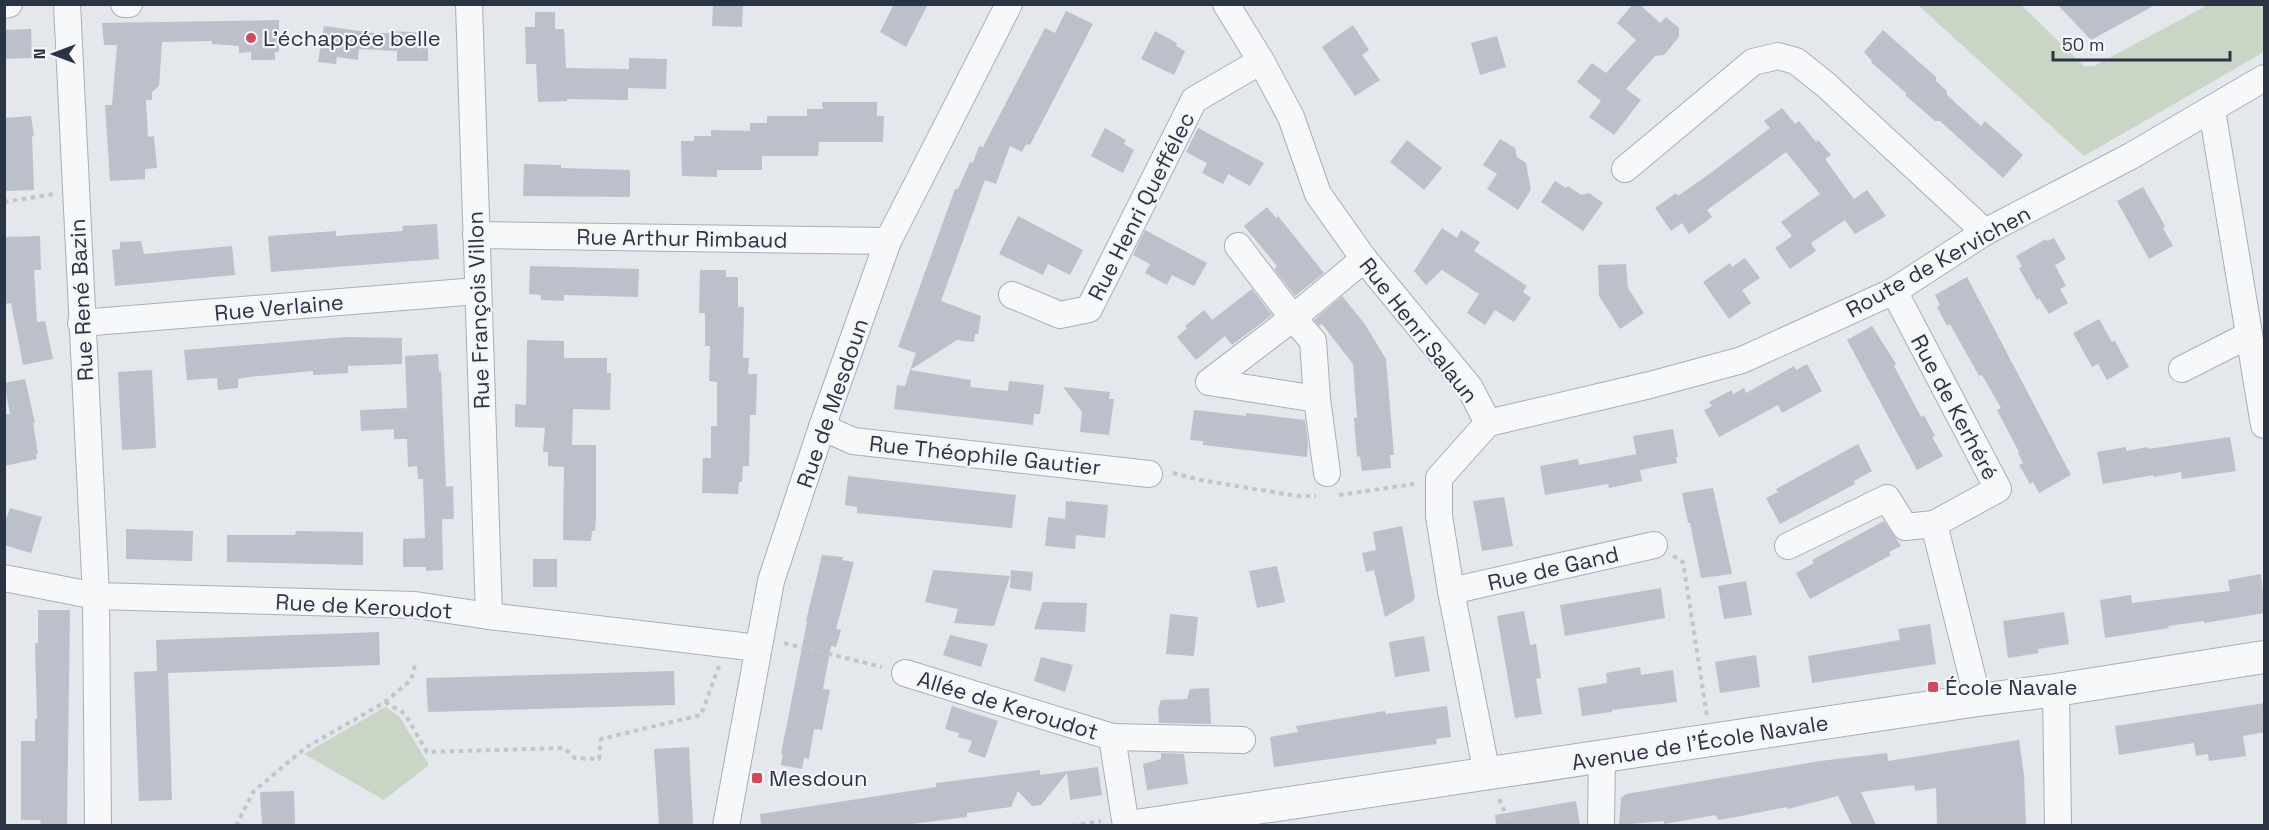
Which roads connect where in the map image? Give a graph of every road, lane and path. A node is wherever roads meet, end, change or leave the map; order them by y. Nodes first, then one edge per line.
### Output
1 (67, 4) edge
2 (469, 4) edge
3 (1009, 4) edge
4 (1226, 4) edge
5 (1261, 61) junction
6 (2265, 78) edge
7 (2212, 110) junction
8 (1625, 169) dead end
9 (76, 190) junction
10 (4, 202) edge
11 (1985, 232) junction
12 (476, 235) junction
13 (888, 242) junction
14 (1238, 246) dead end
15 (1364, 259) junction
16 (477, 291) junction
17 (1894, 291) junction
18 (1012, 295) dead end
19 (1293, 318) junction
20 (81, 323) junction
21 (2249, 335) junction
22 (2182, 369) dead end
23 (1317, 399) junction
24 (1488, 423) junction
25 (2265, 425) edge
26 (822, 427) junction
27 (1149, 474) joint
28 (1439, 484) junction
29 (1326, 488) junction
30 (1934, 524) junction
31 (1654, 545) joint
32 (1788, 546) dead end
33 (4, 578) edge
34 (1451, 591) junction
35 (96, 596) junction
36 (489, 616) junction
37 (759, 642) junction
38 (2265, 657) edge
39 (721, 660) dead end
40 (416, 661) dead end
41 (905, 673) joint
42 (2056, 690) junction
43 (1978, 700) junction
44 (385, 702) junction
45 (1112, 736) junction
46 (1242, 740) dead end
47 (1711, 740) junction
48 (1602, 756) junction
49 (1487, 774) junction
50 (98, 825) edge
51 (236, 825) edge
52 (726, 825) edge
53 (1126, 825) edge
54 (1136, 825) edge
55 (1601, 825) edge
56 (2058, 825) edge

1 - 9 street, Rue René Bazin
2 - 12 street, Rue François Villon
3 - 13 street, Rue de Mesdoun
4 - 5 street, Rue Henri Salaun
5 - 15 street, Rue Henri Salaun
5 - 18 street, Rue Henri Queffélec
6 - 7 street, Route de Kervichen
7 - 11 street, Route de Kervichen
7 - 21 street
8 - 11 street
9 - 10 path
9 - 20 street, Rue René Bazin
11 - 17 street, Route de Kervichen
12 - 13 street, Rue Arthur Rimbaud
12 - 16 street, Rue François Villon
13 - 26 street, Rue de Mesdoun
14 - 19 street
15 - 19 street
15 - 24 street, Rue Henri Salaun
16 - 20 street, Rue Verlaine
16 - 36 street, Rue François Villon
17 - 24 street, Route de Kervichen
17 - 30 street, Rue de Kerhéré
19 - 23 street
19 - 23 street
20 - 35 street, Rue René Bazin
21 - 22 street
21 - 25 street
23 - 29 street
24 - 28 street, Rue Henri Salaun
26 - 27 street, Rue Théophile Gautier
26 - 37 street, Rue de Mesdoun
27 - 29 path
28 - 29 path
28 - 34 street
30 - 32 street
30 - 43 street
31 - 34 street, Rue de Gand
31 - 47 path
33 - 35 street, Rue de Keroudot
34 - 49 street
35 - 36 street, Rue de Keroudot
35 - 50 street, Rue René Bazin
36 - 37 street, Rue de Keroudot
37 - 41 path
37 - 52 street, Rue de Mesdoun
38 - 42 street, Avenue de l'École Navale
39 - 44 path
40 - 44 path
41 - 45 street, Allée de Keroudot
42 - 43 street, Avenue de l'École Navale
42 - 56 street
43 - 47 street, Avenue de l'École Navale
44 - 51 path
45 - 46 street, Allée de Keroudot
45 - 53 street, Allée de Keroudot
47 - 48 street, Avenue de l'École Navale
48 - 49 street, Avenue de l'École Navale
48 - 55 street
49 - 54 street, Avenue de l'École Navale

